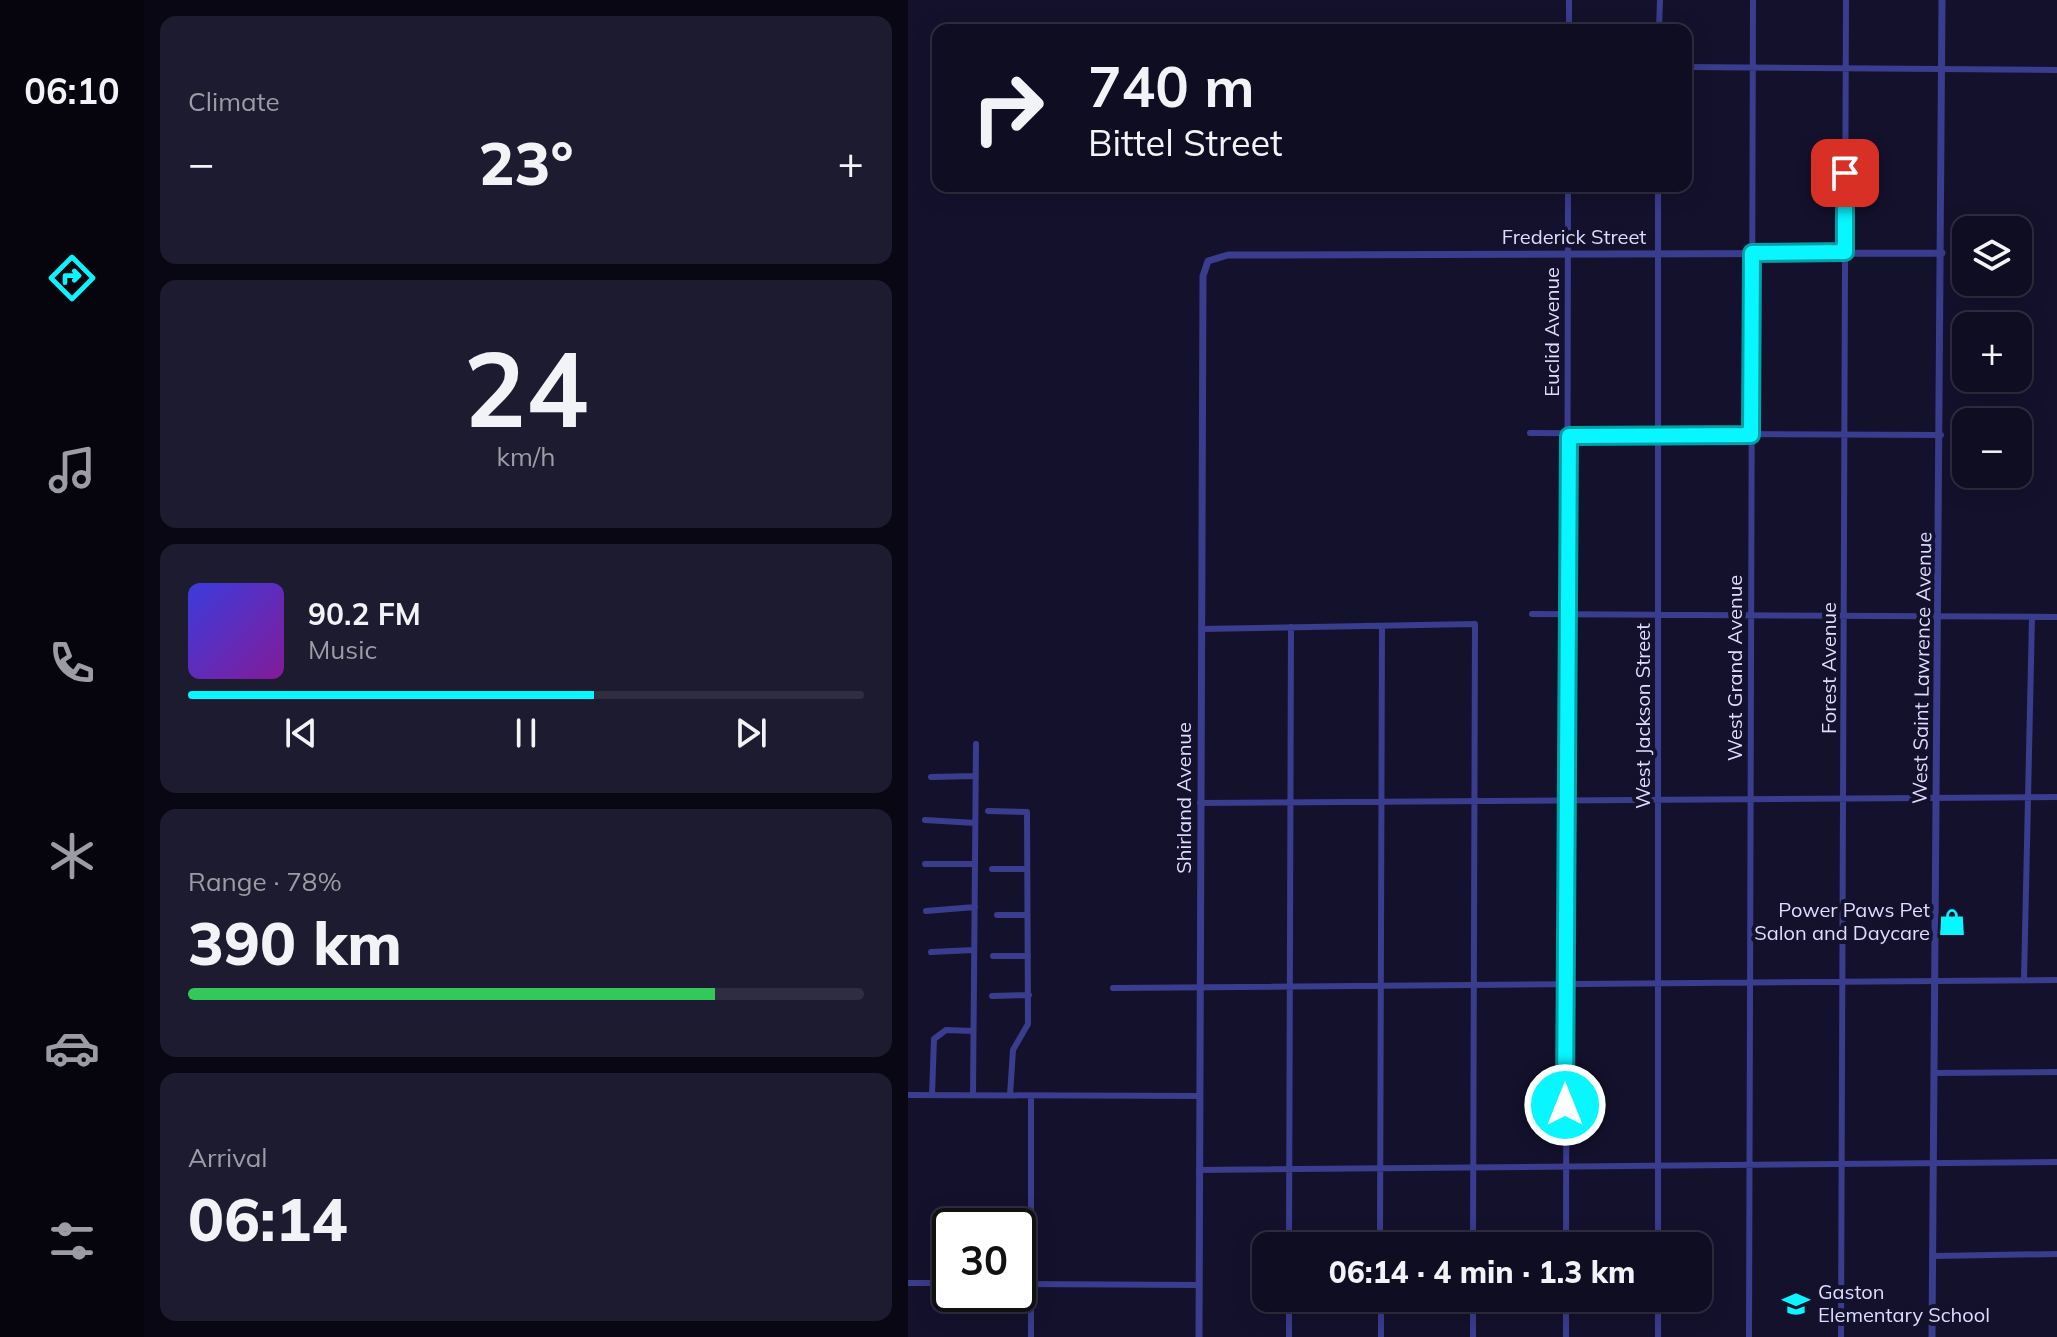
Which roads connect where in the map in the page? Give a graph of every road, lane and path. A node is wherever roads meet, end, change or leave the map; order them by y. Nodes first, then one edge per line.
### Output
1 (1569, 0) edge
2 (1660, 0) edge
3 (1753, 0) edge
4 (1846, 0) edge
5 (1942, 0) edge
6 (1569, 24) edge
7 (1659, 24) edge
8 (1692, 67) edge
9 (1753, 67) junction
10 (1846, 67) junction
11 (1941, 70) junction
12 (2057, 70) edge
13 (1568, 192) edge
14 (1658, 192) edge
15 (1845, 252) junction
16 (1568, 253) junction
17 (1657, 253) junction
18 (1752, 253) junction
19 (1942, 253) junction
20 (1208, 261) joint
21 (1530, 433) dead end
22 (1845, 434) junction
23 (1657, 435) junction
24 (1751, 435) junction
25 (1941, 435) junction
26 (1569, 436) junction
27 (1532, 614) dead end
28 (1660, 614) junction
29 (1570, 615) junction
30 (1751, 616) junction
31 (1845, 616) junction
32 (1939, 616) junction
33 (2032, 617) junction
34 (2057, 617) edge
35 (1382, 626) junction
36 (1291, 627) junction
37 (1201, 629) junction
38 (976, 744) dead end
39 (976, 776) junction
40 (931, 777) dead end
41 (2029, 797) junction
42 (2057, 797) edge
43 (1935, 798) junction
44 (1844, 799) junction
45 (1658, 800) junction
46 (1751, 800) junction
47 (1475, 801) junction
48 (1290, 802) junction
49 (1382, 802) junction
50 (1565, 802) junction
51 (1200, 803) junction
52 (988, 811) dead end
53 (925, 820) dead end
54 (975, 823) junction
55 (925, 864) dead end
56 (974, 864) junction
57 (992, 869) dead end
58 (1027, 869) junction
59 (975, 907) junction
60 (926, 911) dead end
61 (997, 915) dead end
62 (1027, 915) junction
63 (974, 950) junction
64 (931, 952) dead end
65 (993, 956) dead end
66 (1028, 956) junction
67 (2024, 980) junction
68 (2057, 980) edge
69 (1935, 981) junction
70 (1749, 982) junction
71 (1842, 982) junction
72 (1658, 983) junction
73 (1382, 984) junction
74 (1474, 984) junction
75 (1565, 984) junction
76 (1290, 985) junction
77 (1200, 986) junction
78 (1113, 988) dead end
79 (1029, 995) junction
80 (992, 996) dead end
81 (973, 1031) junction
82 (2057, 1072) edge
83 (1934, 1073) junction
84 (908, 1095) edge
85 (932, 1095) junction
86 (973, 1095) junction
87 (1010, 1095) junction
88 (1031, 1096) junction
89 (1200, 1096) junction
90 (2057, 1162) edge
91 (1933, 1163) junction
92 (1751, 1165) junction
93 (1842, 1165) junction
94 (1566, 1166) junction
95 (1658, 1166) junction
96 (1473, 1168) junction
97 (1289, 1169) junction
98 (1379, 1169) junction
99 (1199, 1170) junction
100 (1031, 1208) edge
101 (1289, 1232) edge
102 (1380, 1232) edge
103 (1473, 1232) edge
104 (1566, 1232) edge
105 (1658, 1232) edge
106 (2057, 1254) edge
107 (1934, 1256) junction
108 (908, 1283) edge
109 (932, 1283) edge
110 (1036, 1284) edge
111 (1199, 1285) junction
112 (1031, 1312) edge
113 (1289, 1312) edge
114 (1381, 1312) edge
115 (1473, 1312) edge
116 (1566, 1312) edge
117 (1658, 1312) edge
118 (1031, 1337) edge
119 (1199, 1337) edge
120 (1289, 1337) edge
121 (1381, 1337) edge
122 (1473, 1337) edge
123 (1566, 1337) edge
124 (1658, 1337) edge
125 (1749, 1337) edge
126 (1841, 1337) edge
127 (1932, 1337) edge

1 - 6 street
2 - 7 street
3 - 9 street, West Grand Avenue
4 - 10 street, Forest Avenue
5 - 11 street, West Saint Lawrence Avenue
8 - 9 street
9 - 10 street
9 - 18 street, West Grand Avenue
10 - 11 street
10 - 15 street, Forest Avenue
11 - 12 street
11 - 19 street, West Saint Lawrence Avenue
13 - 16 street, Euclid Avenue
14 - 17 street, West Jackson Street
15 - 18 street, Frederick Street
15 - 19 street, Frederick Street
15 - 22 street, Forest Avenue
16 - 17 street, Frederick Street
16 - 20 street, Frederick Street
16 - 26 street, Euclid Avenue
17 - 18 street, Frederick Street
17 - 23 street, West Jackson Street
18 - 24 street, West Grand Avenue
19 - 25 street, West Saint Lawrence Avenue
20 - 37 street, Shirland Avenue
21 - 26 street
22 - 24 street
22 - 25 street
22 - 31 street, Forest Avenue
23 - 24 street
23 - 26 street
23 - 28 street, West Jackson Street
24 - 30 street, West Grand Avenue
25 - 32 street, West Saint Lawrence Avenue
26 - 29 street, Euclid Avenue
27 - 29 street
28 - 29 street
28 - 30 street
28 - 45 street, West Jackson Street
29 - 50 street, Euclid Avenue
30 - 31 street
30 - 46 street, West Grand Avenue
31 - 32 street
31 - 44 street, Forest Avenue
32 - 33 street
32 - 43 street, West Saint Lawrence Avenue
33 - 34 street
33 - 41 street
35 - 36 street
35 - 47 street
35 - 49 street
36 - 37 street
36 - 48 street
37 - 51 street, Shirland Avenue
38 - 39 street
39 - 40 street
39 - 54 street
41 - 42 street
41 - 43 street
41 - 67 street
43 - 44 street
43 - 69 street, West Saint Lawrence Avenue
44 - 46 street
44 - 71 street, Forest Avenue
45 - 46 street
45 - 50 street
45 - 72 street, West Jackson Street
46 - 70 street, West Grand Avenue
47 - 49 street
47 - 50 street
47 - 74 street
48 - 49 street
48 - 51 street
48 - 76 street
49 - 73 street
50 - 75 street, Euclid Avenue
51 - 77 street, Shirland Avenue
52 - 58 street
53 - 54 street
54 - 56 street
55 - 56 street
56 - 59 street
57 - 58 street
58 - 62 street
59 - 60 street
59 - 63 street
61 - 62 street
62 - 66 street
63 - 64 street
63 - 81 street
65 - 66 street
66 - 79 street
67 - 68 street
67 - 69 street
69 - 71 street
69 - 83 street, West Saint Lawrence Avenue
70 - 71 street
70 - 72 street
70 - 92 street, West Grand Avenue
71 - 93 street, Forest Avenue
72 - 75 street
72 - 95 street, West Jackson Street
73 - 74 street
73 - 76 street
73 - 98 street
74 - 75 street
74 - 96 street
75 - 94 street, Euclid Avenue
76 - 77 street
76 - 97 street
77 - 78 street
77 - 89 street, Shirland Avenue
79 - 80 street
79 - 87 street
81 - 85 street
81 - 86 street
82 - 83 street
83 - 91 street, West Saint Lawrence Avenue
84 - 85 street
85 - 86 street
86 - 87 street
87 - 88 street
88 - 89 street
88 - 100 street
89 - 99 street, Shirland Avenue
90 - 91 street
91 - 93 street
91 - 107 street, West Saint Lawrence Avenue
92 - 93 street
92 - 95 street
92 - 125 street, West Grand Avenue
93 - 126 street, Forest Avenue
94 - 95 street
94 - 96 street
94 - 104 street, Euclid Avenue
95 - 105 street, West Jackson Street
96 - 98 street
96 - 103 street
97 - 98 street
97 - 99 street
97 - 101 street
98 - 102 street
99 - 111 street, Shirland Avenue
106 - 107 street
107 - 127 street, West Saint Lawrence Avenue
108 - 109 street
110 - 111 street
111 - 119 street, Shirland Avenue
112 - 118 street
113 - 120 street
114 - 121 street
115 - 122 street
116 - 123 street
117 - 124 street

